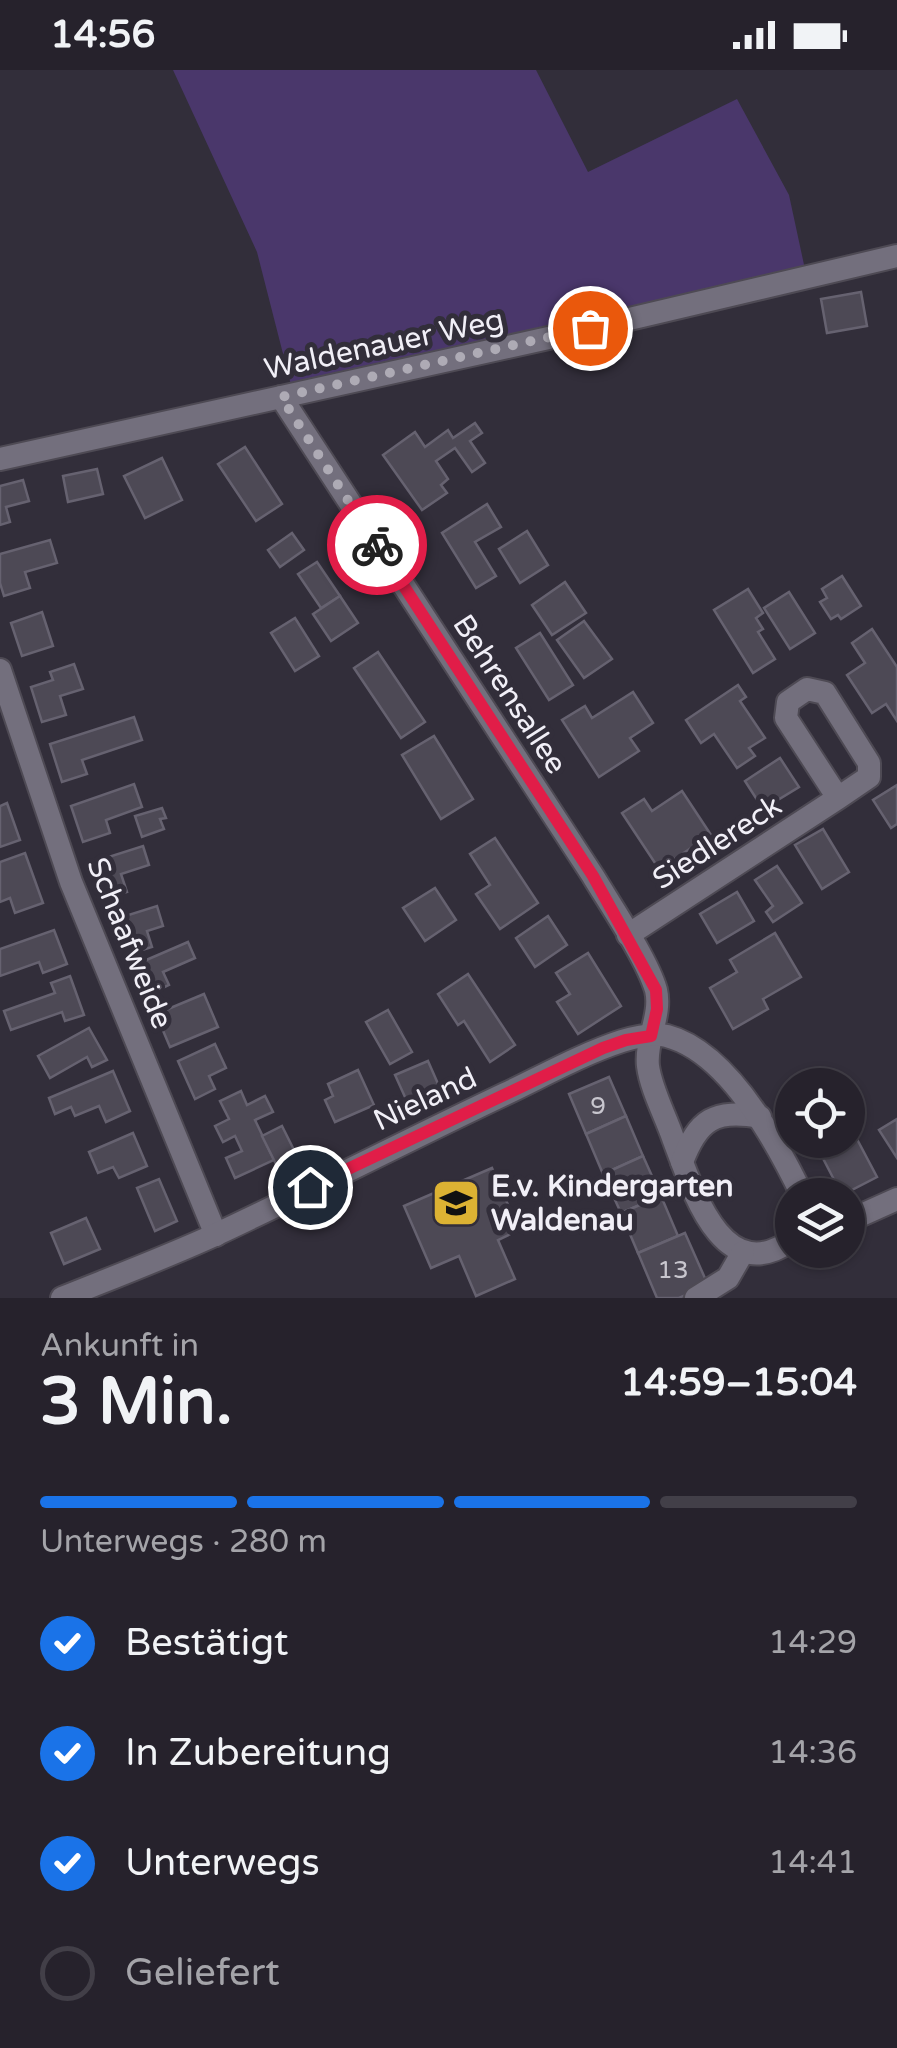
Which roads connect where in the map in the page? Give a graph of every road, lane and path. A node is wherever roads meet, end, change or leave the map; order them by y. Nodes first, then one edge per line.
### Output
1 (897, 256) edge
2 (281, 397) junction
3 (0, 460) edge
4 (0, 670) edge
5 (838, 798) junction
6 (628, 935) junction
7 (651, 1036) junction
8 (760, 1117) junction
9 (682, 1162) junction
10 (793, 1178) edge
11 (897, 1199) edge
12 (865, 1213) edge
13 (216, 1234) junction
14 (775, 1251) edge
15 (743, 1252) junction
16 (62, 1298) edge
17 (696, 1298) edge

1 - 2 street, Waldenauer Weg
2 - 3 street, Waldenauer Weg
2 - 6 street, Behrensallee
4 - 13 street, Schaafweide
5 - 5 street, Siedlereck
5 - 6 street, Siedlereck
6 - 7 street, Behrensallee
7 - 8 street
7 - 9 street, Behrensallee
7 - 13 street, Nieland
8 - 9 street
8 - 10 street
9 - 15 street, Behrensallee
11 - 12 street
13 - 16 street, Nieland
14 - 15 street
15 - 17 street

